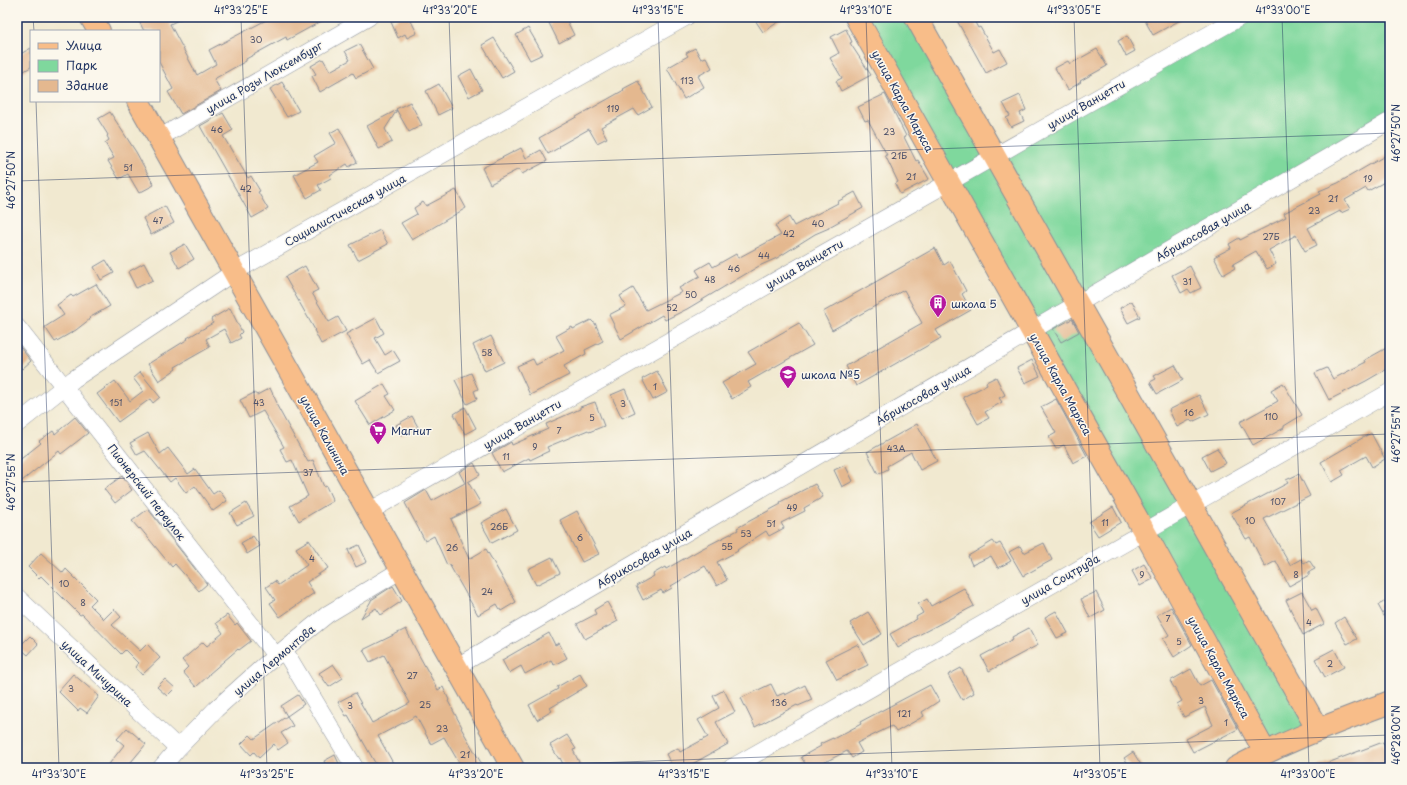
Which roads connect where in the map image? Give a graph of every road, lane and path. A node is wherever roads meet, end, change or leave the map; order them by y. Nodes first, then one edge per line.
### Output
1 (92, 17) edge
2 (369, 17) edge
3 (686, 17) edge
4 (856, 17) edge
5 (916, 17) edge
6 (1240, 17) edge
7 (98, 30) edge
8 (139, 102) edge
9 (1390, 121) edge
10 (159, 138) junction
11 (995, 156) junction
12 (949, 183) junction
13 (234, 272) junction
14 (1078, 304) junction
15 (17, 327) edge
16 (1032, 331) junction
17 (64, 387) junction
18 (1390, 392) edge
19 (17, 424) edge
20 (1191, 504) junction
21 (368, 512) junction
22 (1144, 531) junction
23 (401, 570) junction
24 (17, 597) edge
25 (280, 653) junction
26 (456, 668) junction
27 (1390, 702) edge
28 (1318, 730) junction
29 (178, 748) junction
30 (1265, 752) junction
31 (161, 768) edge
32 (355, 768) edge
33 (514, 768) edge
34 (731, 768) edge
35 (1236, 768) edge

1 - 7 main road
2 - 10 street, улица Розы Люксембург
3 - 13 street, Социалистическая улица
4 - 12 main road, улица Карла Маркса
5 - 11 main road
6 - 11 street, улица Ванцетти
8 - 10 main road, улица Калинина
9 - 14 street, Абрикосовая улица
10 - 13 main road, улица Калинина
11 - 12 street, улица Ванцетти
11 - 14 main road
12 - 16 main road, улица Карла Маркса
12 - 21 street, улица Ванцетти
13 - 17 street, Социалистическая улица
13 - 21 main road, улица Калинина
14 - 16 street, Абрикосовая улица
14 - 20 main road
15 - 17 street, Пионерский переулок
16 - 22 main road, улица Карла Маркса
16 - 26 street, Абрикосовая улица
17 - 19 street, Социалистическая улица
17 - 25 street, Пионерский переулок
18 - 20 street, улица Соцтруда
20 - 22 street, улица Соцтруда
20 - 28 main road
21 - 23 main road, улица Калинина
22 - 30 main road, улица Карла Маркса
22 - 34 street, улица Соцтруда
23 - 25 street, улица Лермонтова
23 - 26 main road, улица Калинина
24 - 29 street, улица Мичурина
25 - 29 street, улица Лермонтова
25 - 32 street, Пионерский переулок
26 - 33 main road, улица Калинина
27 - 28 main road
28 - 30 main road
29 - 31 street, улица Лермонтова
30 - 35 main road

